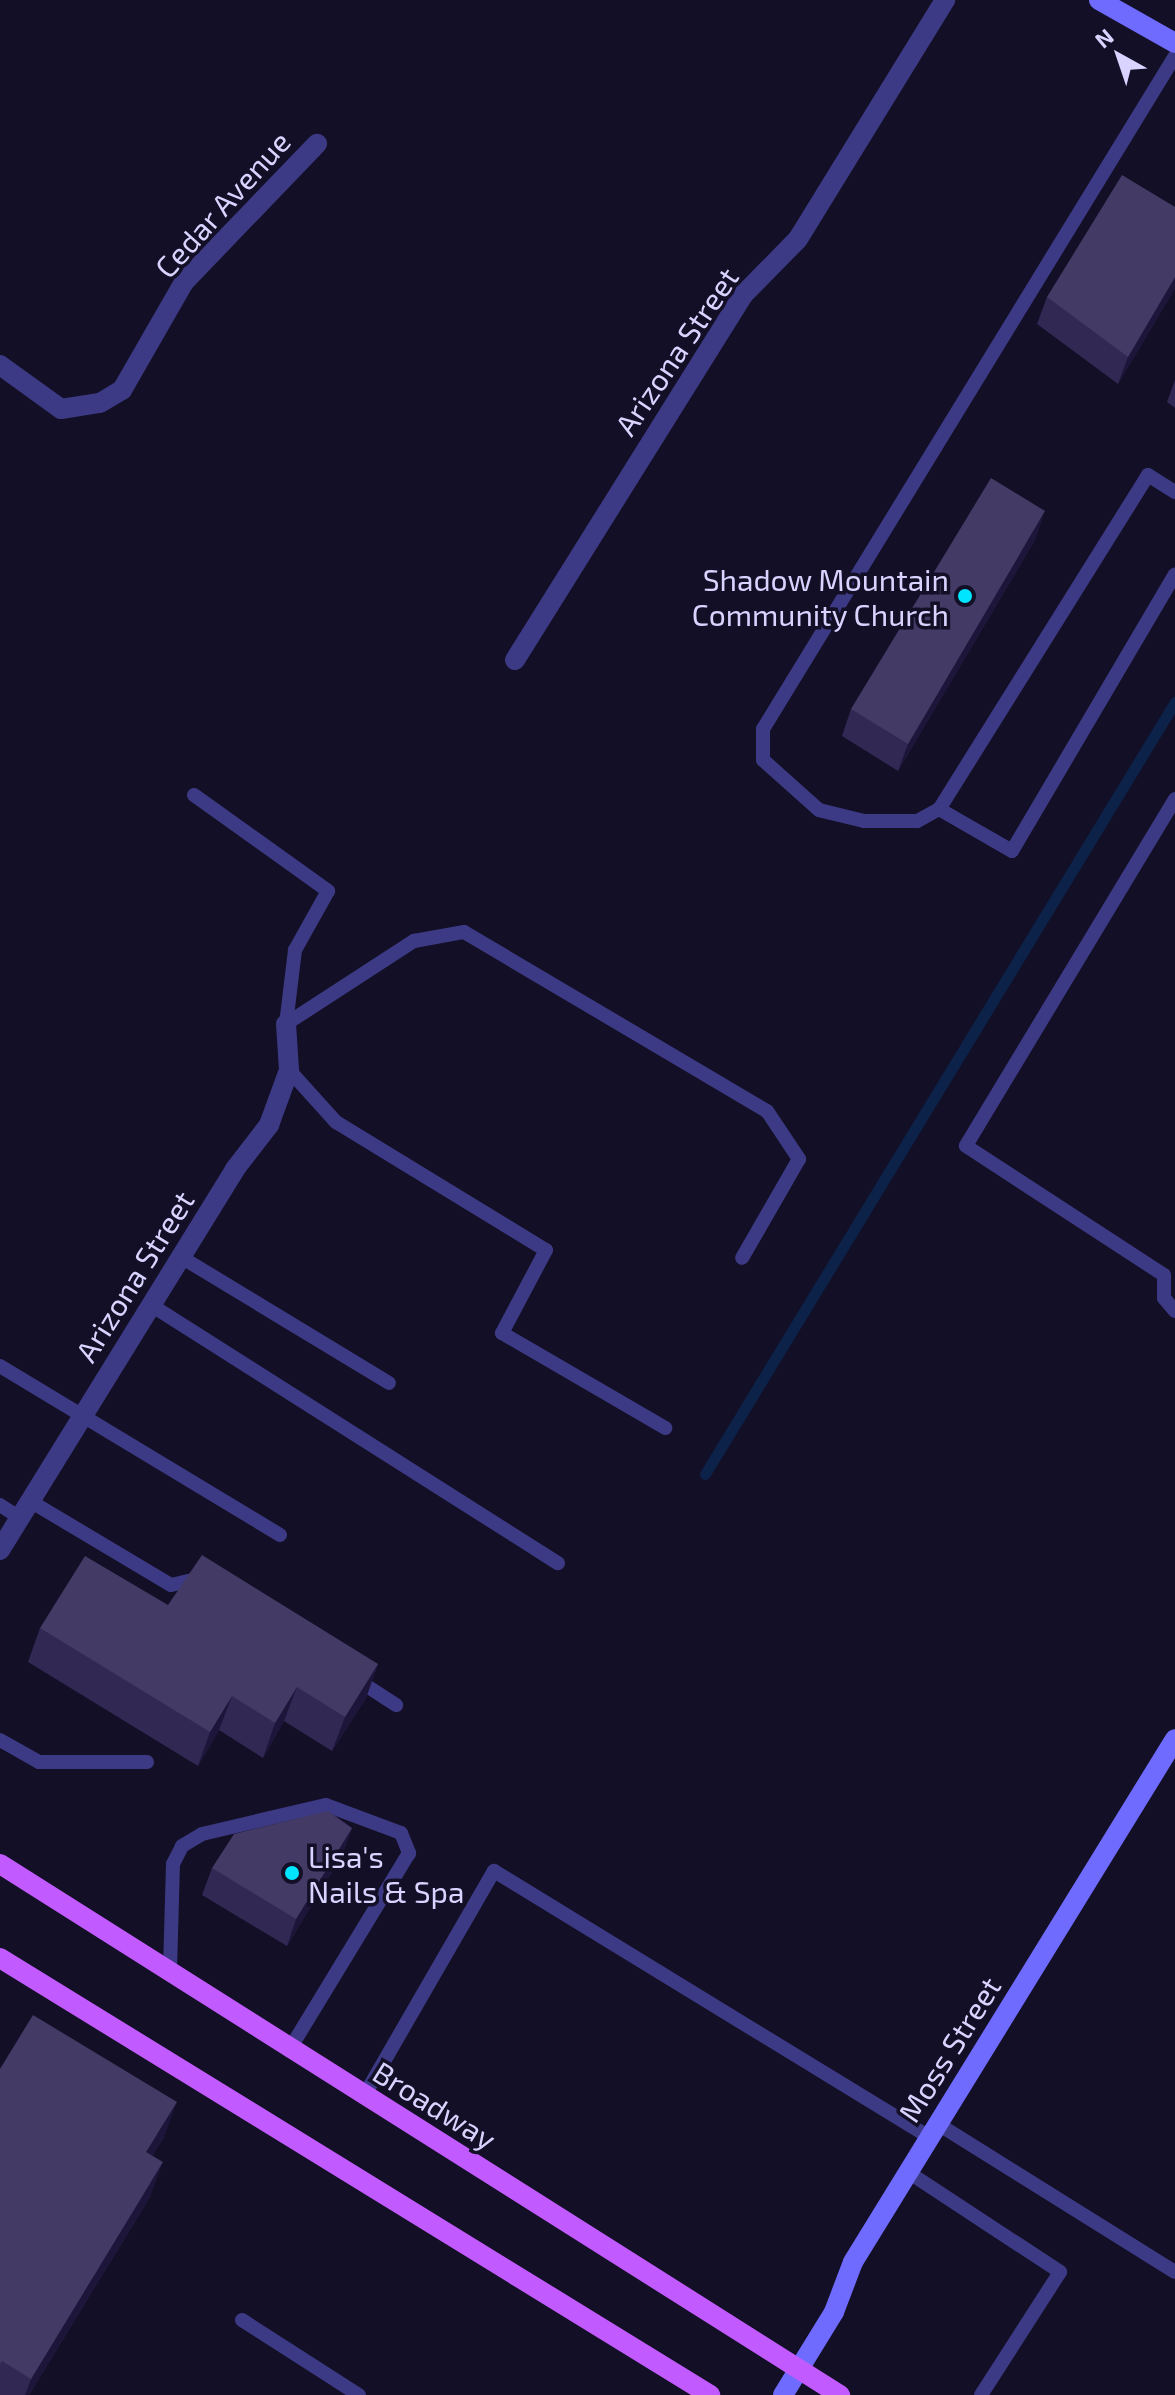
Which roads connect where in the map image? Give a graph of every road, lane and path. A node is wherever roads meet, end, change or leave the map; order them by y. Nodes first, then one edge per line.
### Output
1 (945, 0) edge
2 (1099, 0) edge
3 (1175, 43) edge
4 (1175, 56) edge
5 (317, 144) dead end
6 (0, 365) edge
7 (1175, 492) edge
8 (1175, 574) edge
9 (515, 660) dead end
10 (194, 795) dead end
11 (1175, 799) edge
12 (939, 809) junction
13 (286, 1024) junction
14 (289, 1070) junction
15 (181, 1257) junction
16 (742, 1258) dead end
17 (151, 1305) junction
18 (1175, 1311) edge
19 (0, 1366) edge
20 (389, 1383) dead end
21 (82, 1416) junction
22 (665, 1428) dead end
23 (0, 1505) edge
24 (25, 1509) junction
25 (280, 1535) dead end
26 (0, 1550) edge
27 (558, 1563) dead end
28 (217, 1586) edge
29 (344, 1671) edge
30 (396, 1705) dead end
31 (1175, 1739) edge
32 (0, 1740) edge
33 (147, 1762) dead end
34 (0, 1864) edge
35 (0, 1958) edge
36 (170, 1971) junction
37 (289, 2050) junction
38 (364, 2096) junction
39 (933, 2130) junction
40 (908, 2172) junction
41 (1175, 2272) edge
42 (242, 2320) dead end
43 (798, 2369) junction
44 (359, 2395) edge
45 (710, 2395) edge
46 (783, 2395) edge
47 (840, 2395) edge
48 (981, 2395) edge

1 - 9 street, Arizona Street
2 - 3 street
4 - 12 lane
5 - 6 street, Cedar Avenue
7 - 12 lane
8 - 12 lane
10 - 13 lane
11 - 18 lane
13 - 14 street, Arizona Street
13 - 16 lane
14 - 15 street, Arizona Street
14 - 22 lane
15 - 17 street, Arizona Street
15 - 20 lane
17 - 21 street, Arizona Street
17 - 27 lane
19 - 21 lane
21 - 24 street, Arizona Street
21 - 25 lane
23 - 24 lane
24 - 26 street, Arizona Street
24 - 28 lane
29 - 30 lane
31 - 39 street, Moss Street
32 - 33 lane
34 - 36 main road, Broadway
35 - 45 main road
36 - 37 main road, Broadway
36 - 37 lane
37 - 38 main road, Broadway
38 - 39 lane
38 - 43 main road, Broadway
39 - 40 street, Moss Street
39 - 41 lane
40 - 43 street, Moss Street
40 - 48 lane
42 - 44 lane
43 - 46 street, Moss Street
43 - 47 main road, Broadway

